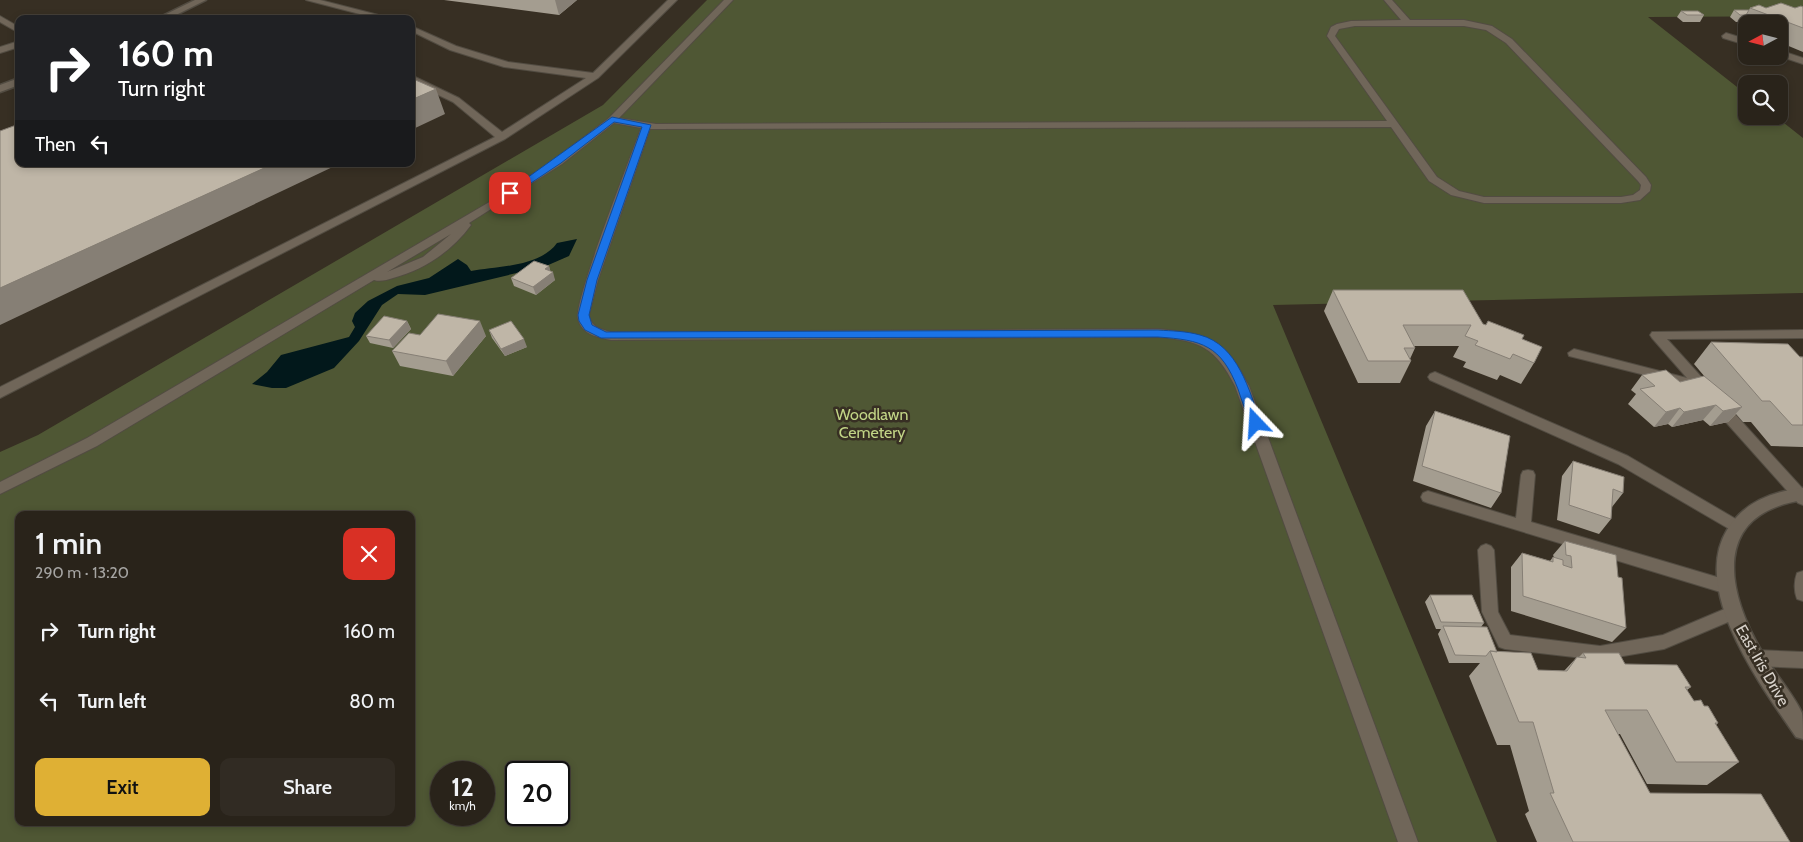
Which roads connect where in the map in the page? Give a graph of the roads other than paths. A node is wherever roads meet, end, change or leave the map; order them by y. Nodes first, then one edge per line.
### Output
1 (202, 0) edge
2 (310, 0) edge
3 (673, 0) edge
4 (729, 0) edge
5 (1388, 0) edge
6 (169, 15) edge
7 (373, 15) edge
8 (0, 18) edge
9 (1407, 22) junction
10 (15, 28) edge
11 (415, 30) edge
12 (1726, 36) dead end
13 (1738, 40) edge
14 (15, 45) edge
15 (0, 50) edge
16 (1788, 56) edge
17 (1803, 61) edge
18 (595, 76) junction
19 (415, 80) edge
20 (15, 83) edge
21 (0, 89) edge
22 (612, 120) junction
23 (1395, 124) junction
24 (647, 125) junction
25 (502, 137) junction
26 (1803, 334) edge
27 (1574, 353) dead end
28 (1435, 377) dead end
29 (1704, 390) junction
30 (0, 393) edge
31 (1528, 476) dead end
32 (0, 488) edge
33 (1801, 496) edge
34 (1428, 497) dead end
35 (1524, 526) junction
36 (1736, 526) junction
37 (1486, 550) dead end
38 (1803, 578) edge
39 (1727, 587) junction
40 (1803, 594) edge
41 (1734, 612) junction
42 (1756, 658) junction
43 (1803, 660) edge
44 (1803, 730) edge
45 (1408, 842) edge

1 - 6 street
2 - 7 lane
3 - 18 lane
4 - 22 lane
5 - 9 lane
8 - 10 lane
9 - 23 lane
9 - 23 lane
11 - 18 lane
12 - 13 lane
14 - 15 lane
16 - 17 lane
18 - 25 lane
19 - 25 lane
20 - 21 street
22 - 24 lane
22 - 32 lane
23 - 24 lane
24 - 45 lane
25 - 30 lane
26 - 29 lane
27 - 29 lane
28 - 36 lane
29 - 33 lane
31 - 35 lane
33 - 36 street, East Iris Drive
34 - 35 lane
35 - 39 lane
36 - 39 street, East Iris Drive
37 - 41 lane
38 - 40 lane
39 - 41 street, East Iris Drive
41 - 42 street, East Iris Drive
42 - 43 lane
42 - 44 street, East Iris Drive

